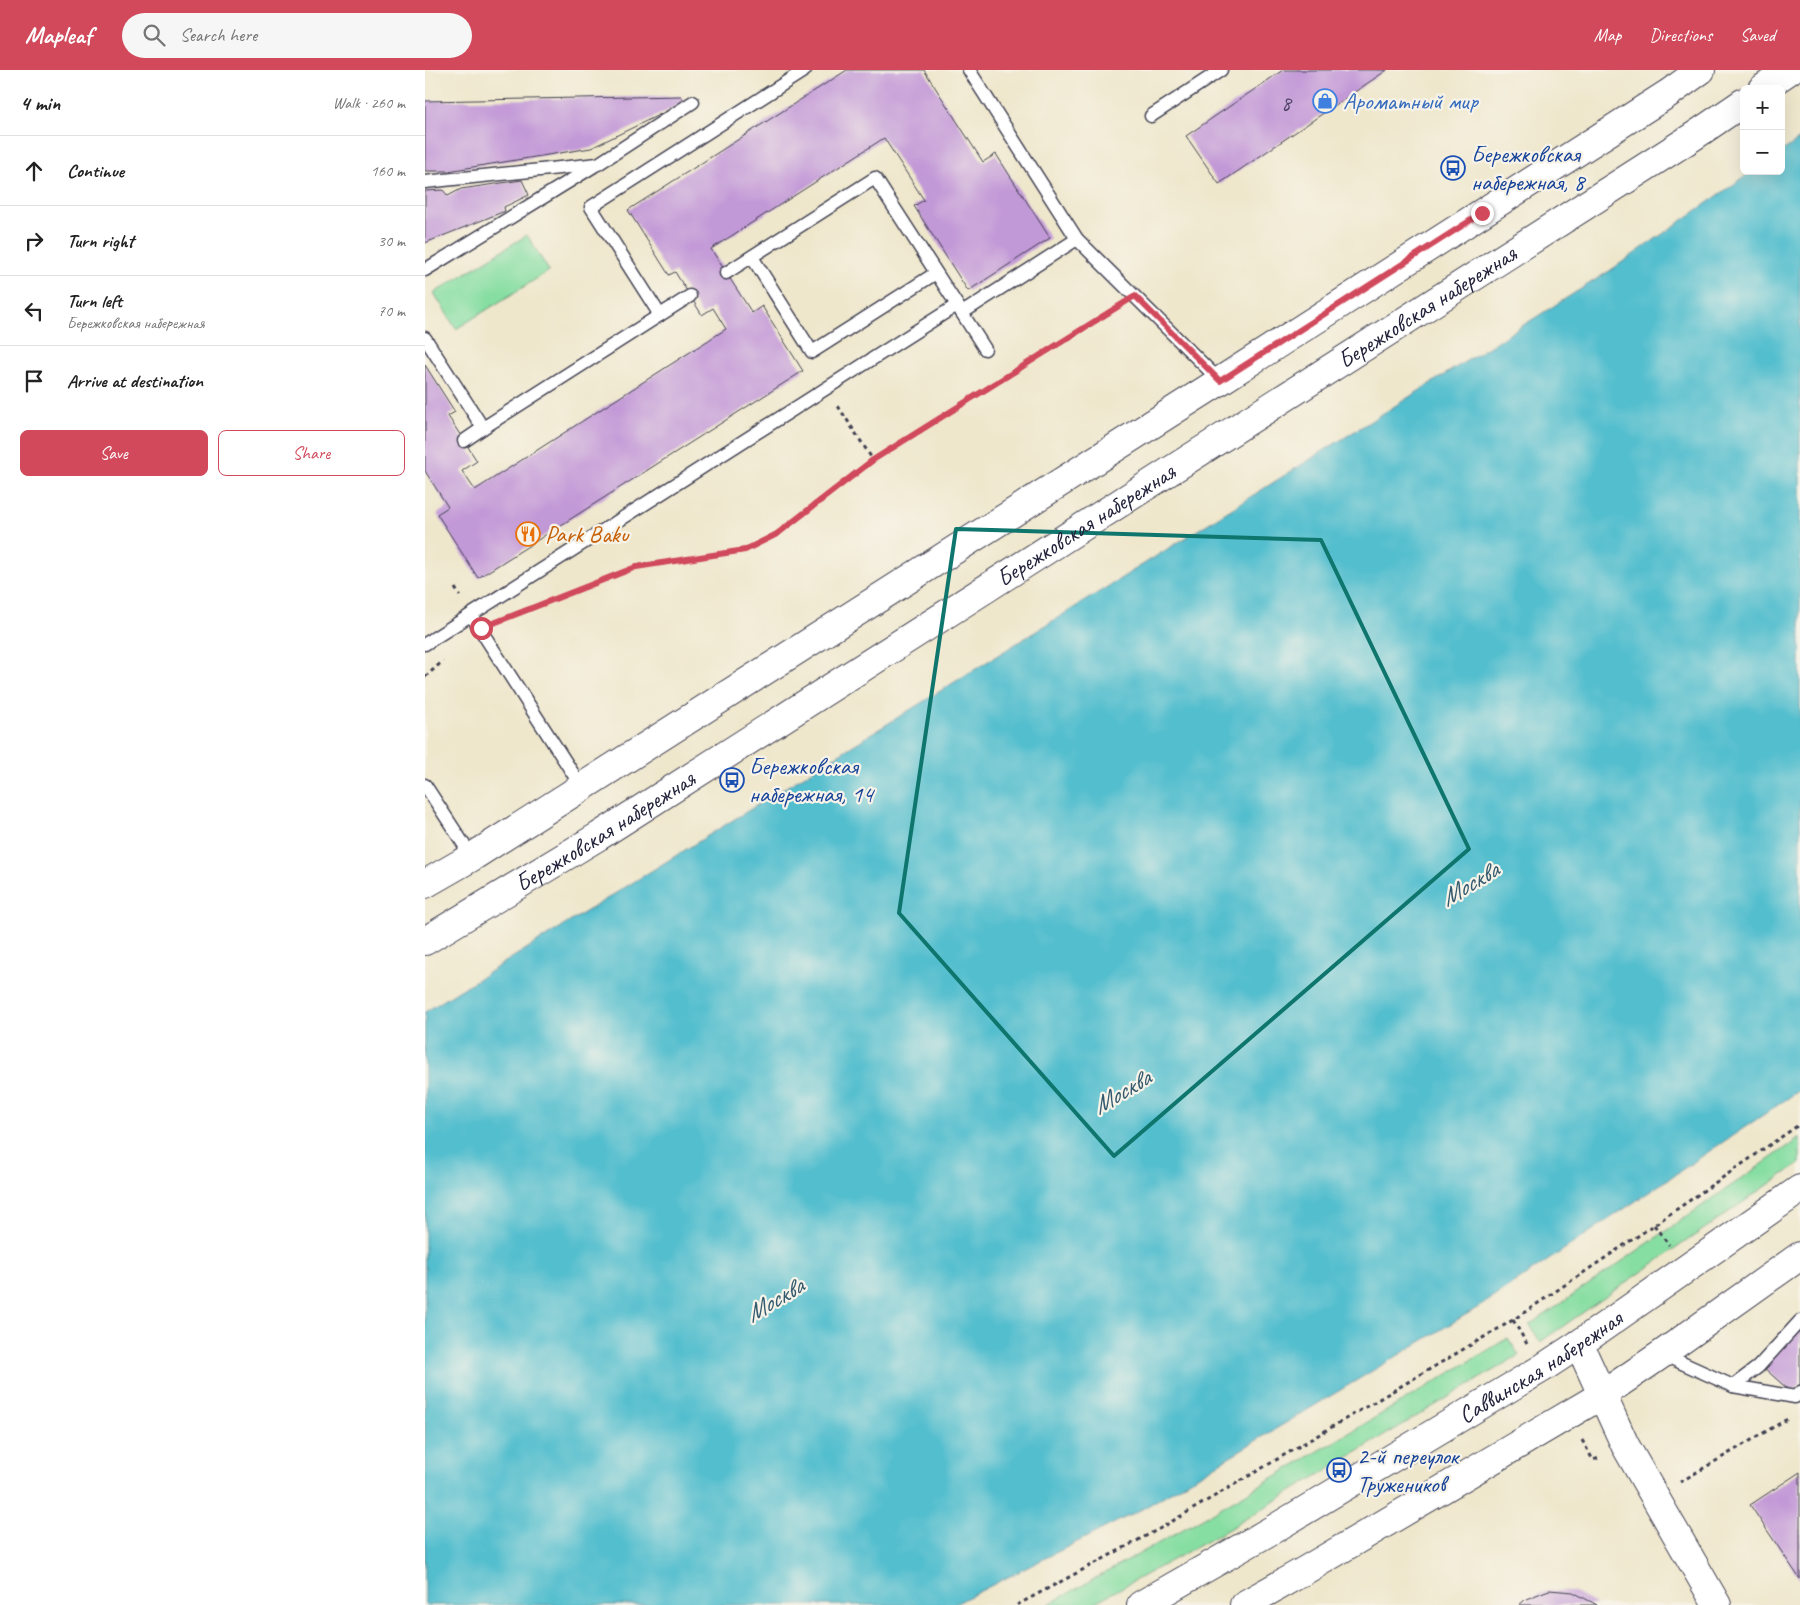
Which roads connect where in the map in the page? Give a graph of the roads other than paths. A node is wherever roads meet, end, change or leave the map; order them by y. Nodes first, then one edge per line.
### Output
1 (805, 70) edge
2 (969, 70) edge
3 (1221, 70) edge
4 (1701, 70) edge
5 (1790, 70) edge
6 (1768, 85) edge
7 (693, 102) dead end
8 (1740, 105) edge
9 (1151, 116) dead end
10 (598, 164) junction
11 (425, 182) edge
12 (1077, 239) junction
13 (752, 257) junction
14 (425, 270) edge
15 (936, 272) junction
16 (726, 273) dead end
17 (690, 296) dead end
18 (959, 309) junction
19 (660, 315) junction
20 (425, 338) edge
21 (985, 349) dead end
22 (1220, 381) junction
23 (483, 428) junction
24 (464, 441) dead end
25 (471, 615) junction
26 (425, 644) edge
27 (425, 784) edge
28 (581, 786) junction
29 (472, 858) junction
30 (425, 884) edge
31 (425, 941) edge
32 (1800, 1189) edge
33 (1800, 1256) edge
34 (1800, 1321) edge
35 (1579, 1344) junction
36 (1662, 1354) junction
37 (1733, 1386) junction
38 (1800, 1392) edge
39 (1602, 1395) junction
40 (1141, 1605) edge
41 (1244, 1605) edge
42 (1717, 1605) edge

1 - 19 lane
2 - 12 lane
3 - 9 lane
4 - 22 main road, Бережковская набережная
5 - 6 main road
7 - 10 lane
8 - 31 main road, Бережковская набережная
10 - 11 lane
10 - 14 lane
12 - 18 lane
12 - 22 lane
13 - 15 lane
13 - 15 lane
13 - 16 lane
15 - 18 lane
17 - 19 lane
18 - 21 lane
18 - 25 lane
19 - 23 lane
20 - 23 lane
22 - 28 main road, Бережковская набережная
23 - 24 lane
25 - 26 lane
25 - 28 lane
27 - 29 lane
28 - 29 main road, Бережковская набережная
29 - 30 main road, Бережковская набережная
32 - 35 main road, Саввинская набережная
33 - 36 main road
34 - 37 lane
35 - 39 main road
35 - 40 main road, Саввинская набережная
36 - 37 lane
36 - 39 main road
37 - 38 lane
39 - 41 main road
39 - 42 main road

